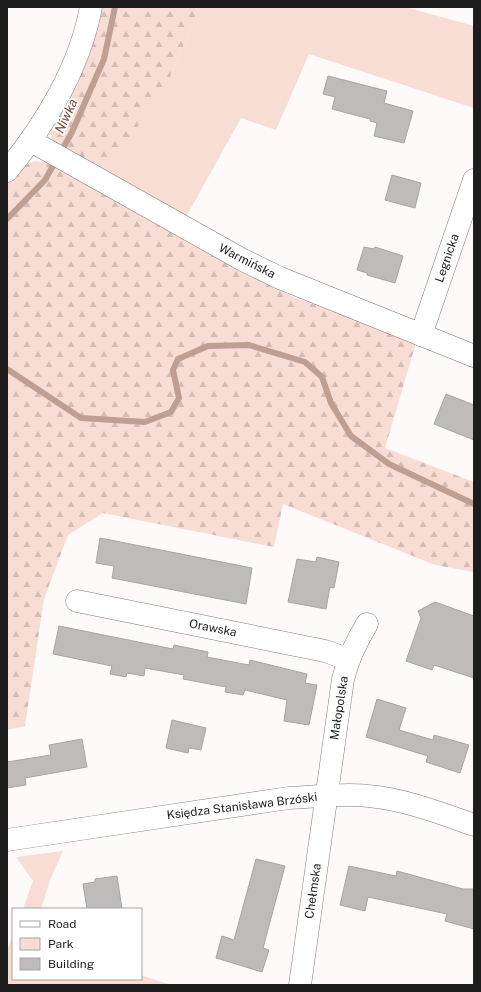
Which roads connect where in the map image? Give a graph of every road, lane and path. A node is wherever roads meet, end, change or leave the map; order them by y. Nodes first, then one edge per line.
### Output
1 (91, 7) edge
2 (40, 146) junction
3 (7, 171) edge
4 (474, 180) edge
5 (421, 335) junction
6 (474, 356) edge
7 (77, 601) dead end
8 (367, 624) dead end
9 (348, 659) junction
10 (326, 796) junction
11 (474, 825) edge
12 (7, 840) edge
13 (300, 985) edge

1 - 2 street
2 - 3 street
2 - 5 street, Warmińska
4 - 5 street, Legnicka
5 - 6 street, Warmińska
7 - 9 street, Orawska
8 - 9 street, Małopolska
9 - 10 street, Małopolska
10 - 11 street, Księdza Stanisława Brzóski
10 - 12 street, Księdza Stanisława Brzóski
10 - 13 street, Chełmska

